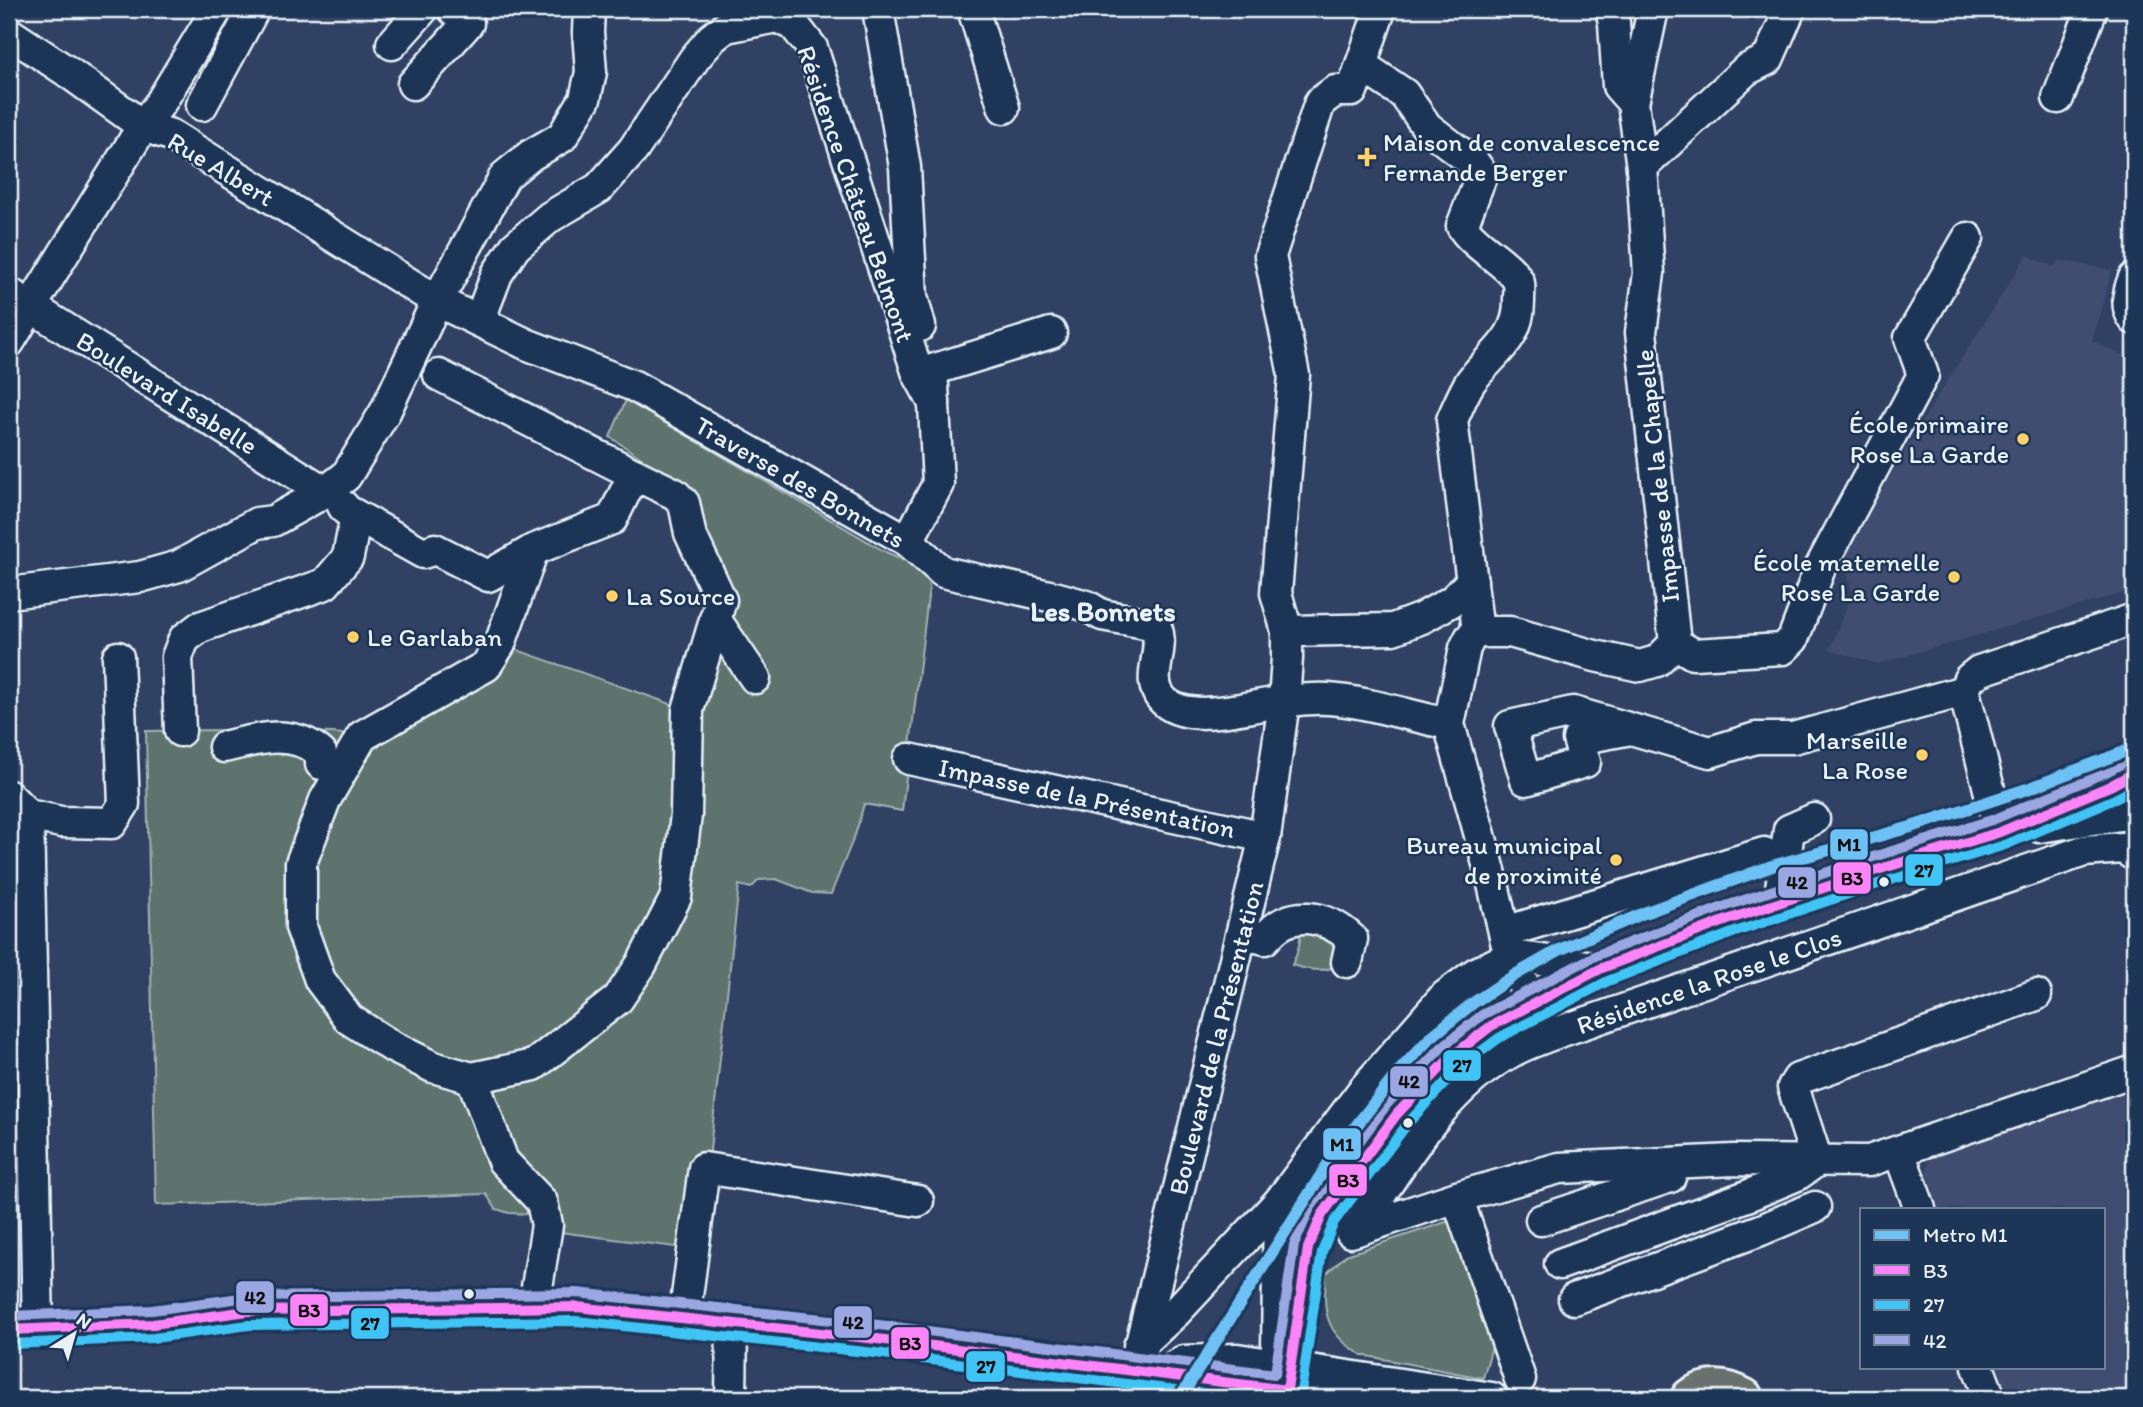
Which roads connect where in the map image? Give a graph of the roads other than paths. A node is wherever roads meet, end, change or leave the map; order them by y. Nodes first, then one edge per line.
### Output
1 (218, 9) edge
2 (254, 9) edge
3 (423, 9) edge
4 (453, 9) edge
5 (589, 9) edge
6 (878, 9) edge
7 (973, 9) edge
8 (1611, 9) edge
9 (1653, 9) edge
10 (1790, 9) edge
11 (2092, 9) edge
12 (1380, 10) edge
13 (9, 33) edge
14 (392, 44) dead end
15 (1361, 65) junction
16 (413, 84) dead end
17 (2057, 98) dead end
18 (1633, 103) junction
19 (202, 105) dead end
20 (1004, 108) dead end
21 (143, 126) junction
22 (1642, 167) junction
23 (1968, 238) dead end
24 (2134, 278) edge
25 (20, 300) edge
26 (437, 301) junction
27 (2134, 319) edge
28 (479, 321) junction
29 (1051, 333) dead end
30 (9, 342) edge
31 (932, 370) junction
32 (439, 375) dead end
33 (934, 403) junction
34 (634, 474) junction
35 (328, 491) junction
36 (356, 516) junction
37 (533, 550) junction
38 (918, 551) junction
39 (1472, 581) junction
40 (9, 593) edge
41 (715, 619) junction
42 (2134, 619) edge
43 (1287, 631) junction
44 (1478, 632) junction
45 (1675, 643) junction
46 (118, 657) dead end
47 (755, 678) dead end
48 (1964, 691) junction
49 (1284, 702) junction
50 (1450, 724) junction
51 (1631, 729) dead end
52 (180, 731) dead end
53 (224, 747) dead end
54 (909, 759) dead end
55 (321, 764) dead end
56 (2134, 773) edge
57 (18, 805) edge
58 (2134, 813) edge
59 (1814, 819) dead end
60 (2000, 832) junction
61 (1265, 837) junction
62 (1764, 853) dead end
63 (2134, 855) edge
64 (1779, 903) junction
65 (1242, 933) junction
66 (1508, 944) junction
67 (20, 947) edge
68 (1347, 962) dead end
69 (1602, 968) junction
70 (2036, 995) dead end
71 (1531, 1004) junction
72 (2134, 1071) edge
73 (472, 1078) junction
74 (1899, 1152) junction
75 (1817, 1161) junction
76 (1620, 1179) junction
77 (1747, 1196) junction
78 (1457, 1197) junction
79 (918, 1200) dead end
80 (1279, 1202) junction
81 (1815, 1207) dead end
82 (1920, 1208) edge
83 (1541, 1220) dead end
84 (1357, 1230) junction
85 (1761, 1230) junction
86 (1640, 1235) junction
87 (1308, 1248) junction
88 (1560, 1264) dead end
89 (1651, 1269) junction
90 (1574, 1298) dead end
91 (534, 1306) junction
92 (684, 1319) junction
93 (732, 1323) junction
94 (1287, 1326) junction
95 (23, 1330) edge
96 (1237, 1359) junction
97 (1153, 1365) edge
98 (1978, 1368) edge
99 (1283, 1378) junction
100 (1520, 1379) dead end
101 (1333, 1386) edge
102 (731, 1398) edge
103 (1492, 1398) edge
104 (1691, 1398) edge
105 (1743, 1398) edge
106 (1990, 1398) edge

1 - 21 street
2 - 19 street
3 - 14 street
4 - 16 street
5 - 26 street
6 - 31 street, Résidence Château Belmont
7 - 20 street
8 - 18 street, Impasse de la Chapelle
9 - 18 street
10 - 22 street
11 - 17 street
12 - 15 street
13 - 21 street, Rue Albert
15 - 39 street
15 - 43 street, Boulevard de la Présentation
18 - 22 street, Impasse de la Chapelle
21 - 25 street
21 - 26 street, Rue Albert
22 - 45 street, Impasse de la Chapelle
23 - 45 street
24 - 27 street
25 - 30 street
25 - 35 street, Boulevard Isabelle
26 - 28 street, Traverse des Bonnets
26 - 35 street
28 - 33 street, Résidence Château Belmont
28 - 38 street, Traverse des Bonnets
29 - 31 street
31 - 33 street, Résidence Château Belmont
32 - 34 street
33 - 38 street, Résidence Château Belmont
34 - 37 street
34 - 41 street
35 - 36 street, Boulevard Isabelle
35 - 40 street
36 - 37 street, Boulevard Isabelle
36 - 52 street
37 - 73 street
38 - 49 street, Traverse des Bonnets
39 - 43 street
39 - 44 street
41 - 47 street
41 - 73 street
42 - 48 street
43 - 49 street, Boulevard de la Présentation
44 - 45 street
44 - 50 street
46 - 57 street
48 - 51 street
48 - 60 street
49 - 50 street, Traverse des Bonnets
49 - 61 street, Boulevard de la Présentation
50 - 66 street
53 - 55 street
54 - 61 street, Impasse de la Présentation
56 - 60 street
57 - 67 street
58 - 60 street
59 - 64 street
60 - 64 street
61 - 65 street, Boulevard de la Présentation
62 - 66 street
63 - 84 street, Résidence la Rose le Clos
64 - 69 street
65 - 68 street
65 - 97 street, Boulevard de la Présentation
66 - 69 street
66 - 71 street
66 - 80 street
67 - 95 street
69 - 71 street
70 - 75 street
71 - 87 street
72 - 74 street
73 - 91 street
74 - 75 street
74 - 82 street
75 - 76 street
75 - 77 street
76 - 78 street
76 - 83 street
76 - 86 street
77 - 85 street
77 - 86 street
78 - 84 street
78 - 100 street
79 - 92 street
80 - 94 street
80 - 97 street
81 - 85 street
84 - 87 street
85 - 89 street
86 - 88 street
86 - 89 street
87 - 94 street
89 - 90 street
91 - 92 street
91 - 95 street
92 - 93 street
93 - 97 street
93 - 102 street
94 - 96 street
94 - 99 street
94 - 101 street
96 - 97 street
96 - 99 street
97 - 99 street
98 - 106 street
99 - 101 street
101 - 103 street
104 - 105 main road

